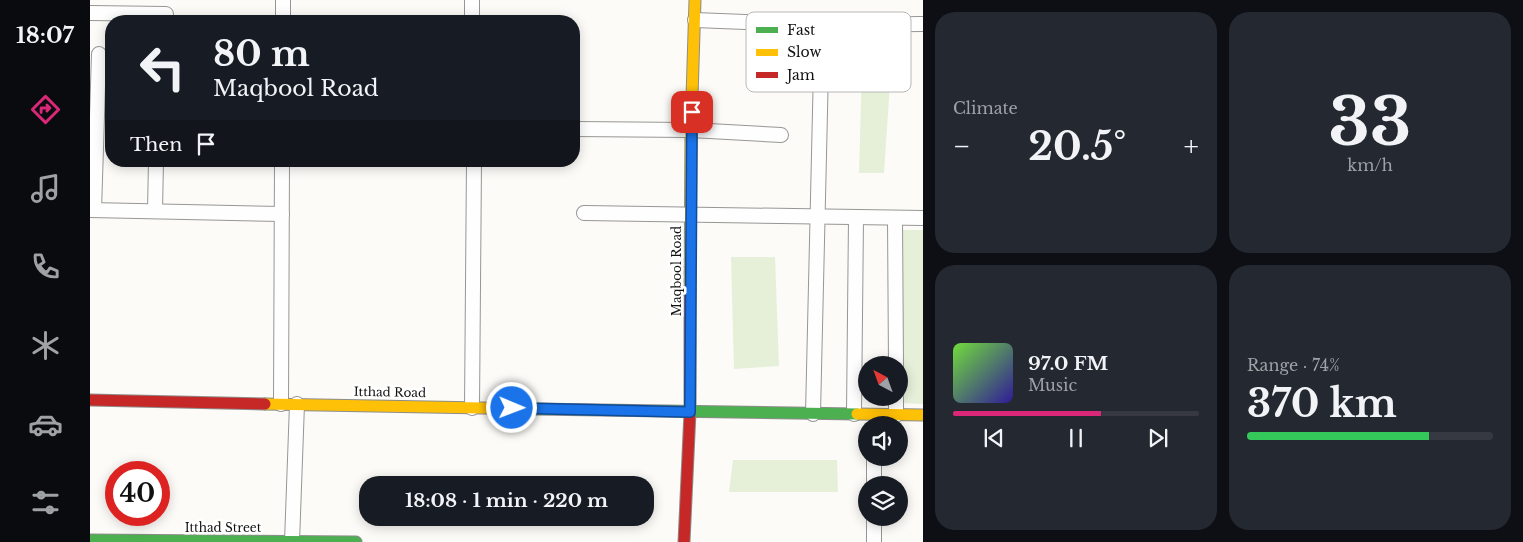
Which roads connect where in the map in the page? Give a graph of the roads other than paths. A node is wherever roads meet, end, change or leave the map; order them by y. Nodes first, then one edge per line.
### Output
1 (283, 0) edge
2 (472, 0) edge
3 (695, 0) edge
4 (90, 13) edge
5 (166, 14) dead end
6 (283, 15) edge
7 (472, 15) edge
8 (695, 20) junction
9 (746, 22) edge
10 (99, 54) dead end
11 (820, 92) edge
12 (580, 129) edge
13 (691, 130) junction
14 (781, 135) dead end
15 (156, 167) edge
16 (282, 167) edge
17 (474, 167) edge
18 (92, 210) edge
19 (155, 211) junction
20 (584, 213) dead end
21 (282, 214) junction
22 (690, 215) junction
23 (817, 218) junction
24 (856, 218) junction
25 (923, 218) edge
26 (895, 219) junction
27 (896, 356) edge
28 (90, 400) edge
29 (281, 404) junction
30 (297, 404) junction
31 (896, 406) edge
32 (472, 408) junction
33 (690, 412) junction
34 (813, 414) junction
35 (854, 414) junction
36 (896, 415) junction
37 (923, 415) edge
38 (861, 416) edge
39 (892, 416) edge
40 (874, 526) edge
41 (98, 541) edge
42 (292, 542) edge
43 (356, 542) edge
44 (684, 542) edge
45 (874, 542) edge

1 - 6 street
2 - 7 street
3 - 8 street, Maqbool Road
4 - 5 street
8 - 9 street
8 - 13 street, Maqbool Road
10 - 18 street
11 - 23 street
12 - 13 street
13 - 14 street
13 - 22 street, Maqbool Road
15 - 19 street
16 - 21 street
17 - 32 street
18 - 19 street
19 - 21 street
20 - 22 street
21 - 29 street
22 - 23 street
22 - 33 street, Maqbool Road
23 - 24 street
23 - 34 street
24 - 26 street
24 - 35 street
25 - 26 street
26 - 27 street
28 - 29 street, Itthad Road
29 - 30 street, Itthad Road
30 - 32 street, Itthad Road
30 - 42 street
31 - 36 street
32 - 33 street, Itthad Road
33 - 34 street, Itthad Road
33 - 44 street, Maqbool Road
34 - 35 street, Itthad Road
35 - 38 street, Itthad Road
36 - 37 street, Itthad Road
36 - 39 street, Itthad Road
40 - 45 street
41 - 42 street, Itthad Street
42 - 43 street, Itthad Street

